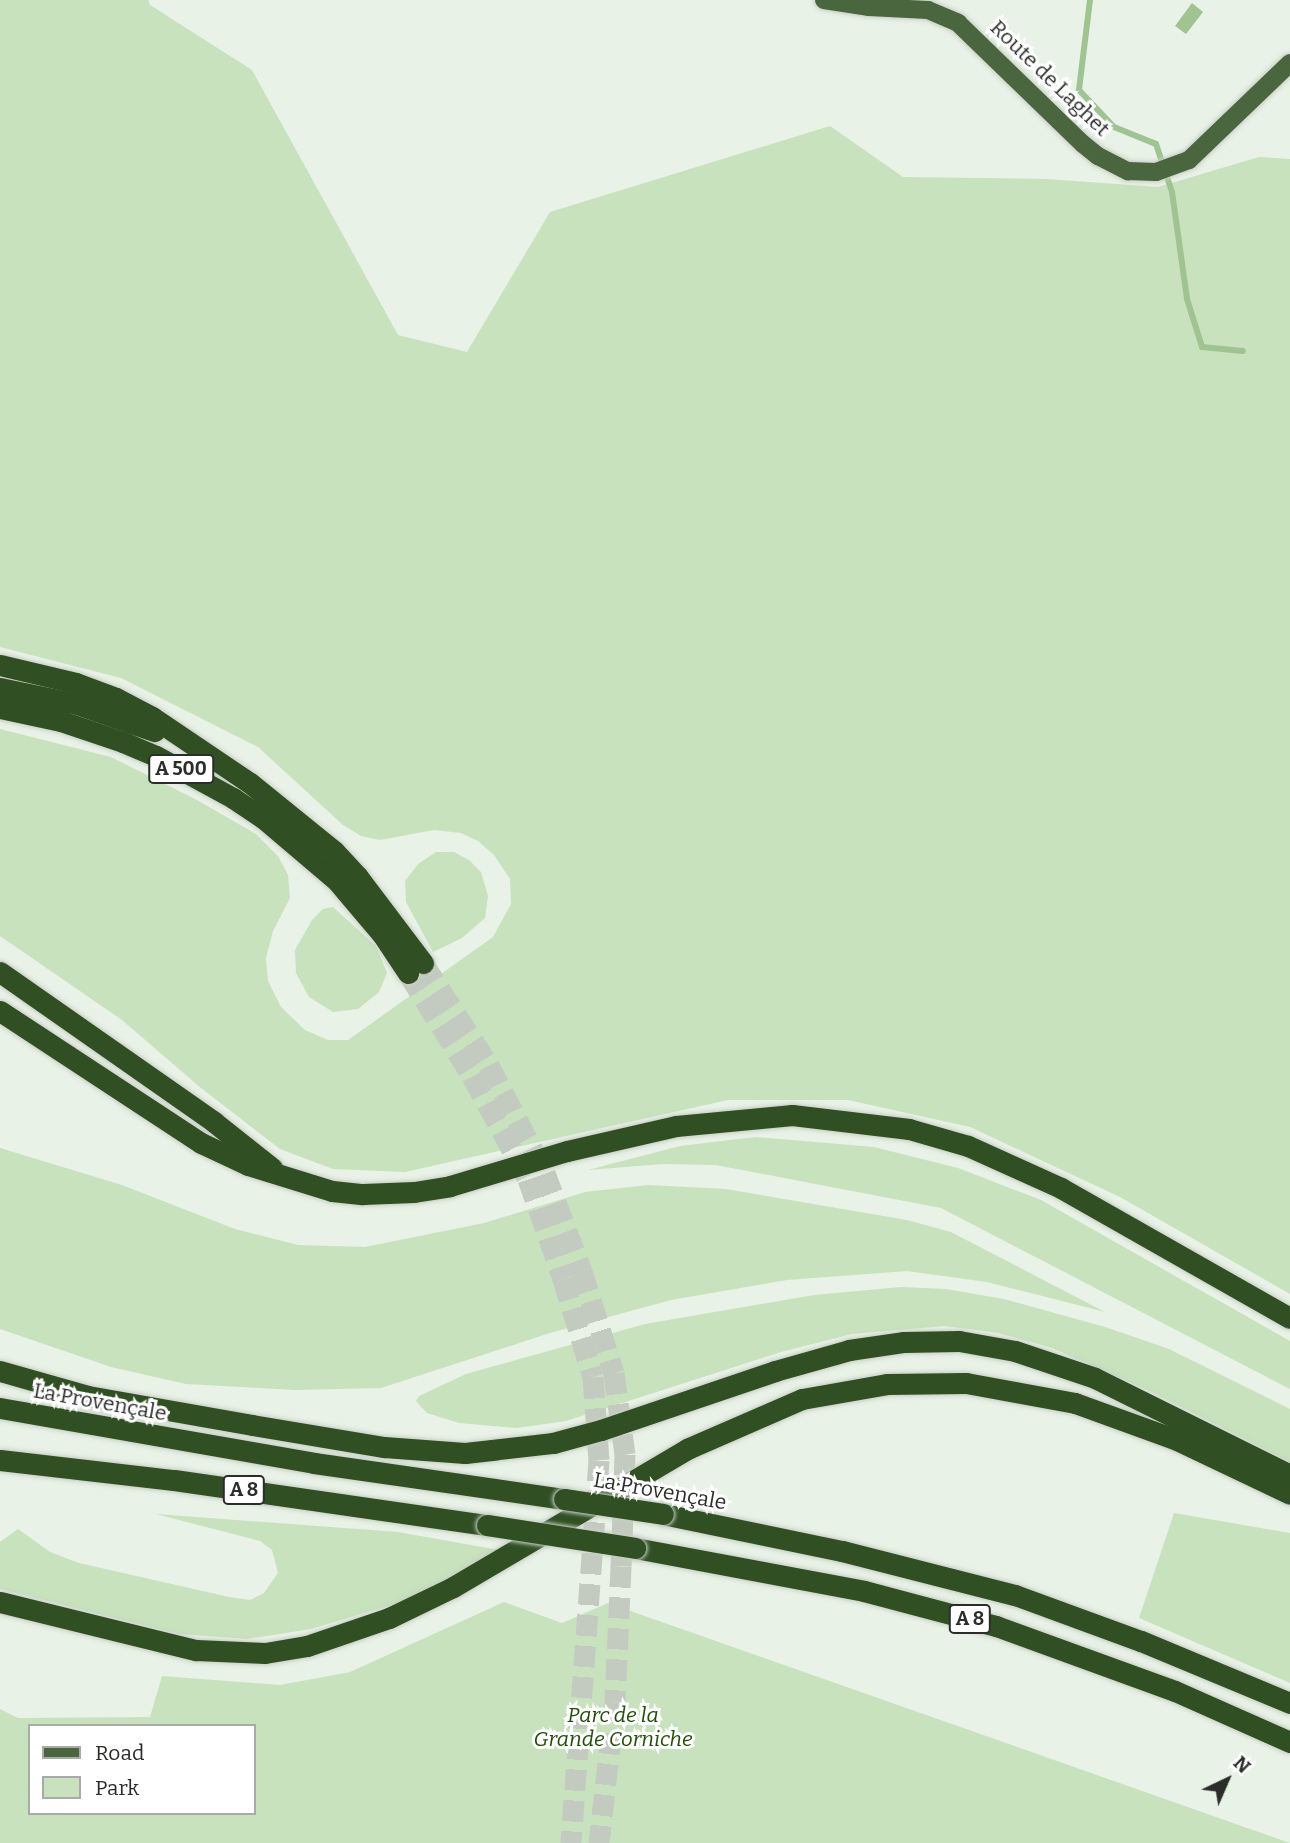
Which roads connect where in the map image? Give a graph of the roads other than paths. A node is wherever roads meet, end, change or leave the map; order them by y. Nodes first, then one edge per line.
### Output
1 (824, 0) edge
2 (1290, 63) edge
3 (0, 665) edge
4 (0, 688) edge
5 (0, 708) edge
6 (209, 758) junction
7 (0, 972) edge
8 (0, 1011) edge
9 (284, 1178) junction
10 (1290, 1318) edge
11 (0, 1371) edge
12 (0, 1408) edge
13 (0, 1460) edge
14 (1290, 1475) edge
15 (1290, 1494) edge
16 (0, 1602) edge
17 (1290, 1703) edge
18 (1290, 1742) edge

1 - 2 main road, Route de Laghet
3 - 6 highway
4 - 6 highway, A 500
5 - 6 highway, A 500
7 - 9 highway
8 - 9 highway
9 - 10 highway
11 - 14 highway
12 - 17 highway, La Provençale / A 8, bridge
13 - 18 highway, A 8, bridge
15 - 16 highway

